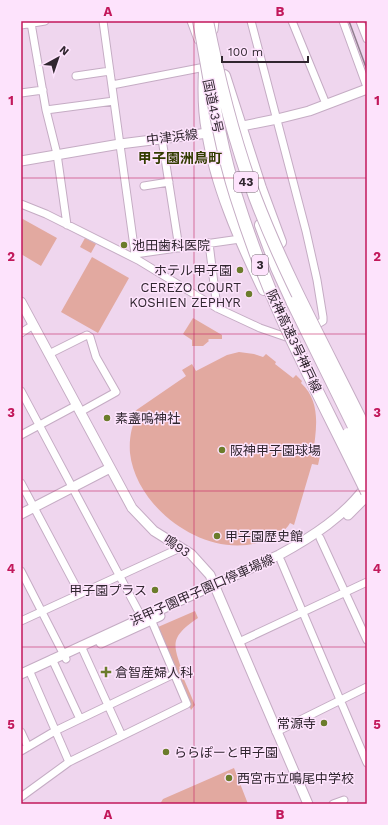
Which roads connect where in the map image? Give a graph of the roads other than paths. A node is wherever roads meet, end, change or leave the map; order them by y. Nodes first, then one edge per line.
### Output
1 (45, 21) edge
2 (103, 21) edge
3 (191, 21) edge
4 (197, 21) edge
5 (251, 21) edge
6 (292, 21) edge
7 (343, 21) edge
8 (360, 21) edge
9 (31, 23) junction
10 (21, 25) edge
11 (212, 25) edge
12 (367, 37) edge
13 (202, 51) junction
14 (205, 67) junction
15 (110, 71) junction
16 (76, 76) dead end
17 (112, 85) junction
18 (367, 88) edge
19 (43, 90) junction
20 (21, 93) edge
21 (114, 101) junction
22 (326, 104) junction
23 (46, 110) junction
24 (277, 119) junction
25 (235, 127) junction
26 (213, 132) junction
27 (162, 139) junction
28 (120, 144) junction
29 (57, 154) junction
30 (21, 161) edge
31 (169, 182) junction
32 (144, 186) dead end
33 (21, 204) edge
34 (66, 225) junction
35 (240, 239) junction
36 (209, 243) junction
37 (179, 248) junction
38 (133, 255) junction
39 (21, 302) edge
40 (288, 305) junction
41 (217, 308) junction
42 (318, 324) junction
43 (33, 325) junction
44 (21, 333) edge
45 (289, 338) junction
46 (49, 354) junction
47 (21, 391) edge
48 (78, 409) junction
49 (367, 420) edge
50 (39, 424) junction
51 (367, 433) edge
52 (21, 435) edge
53 (367, 453) edge
54 (110, 468) junction
55 (367, 472) edge
56 (21, 483) edge
57 (73, 487) junction
58 (366, 493) edge
59 (34, 508) junction
60 (21, 514) edge
61 (320, 538) junction
62 (180, 548) junction
63 (281, 561) junction
64 (21, 571) edge
65 (120, 576) junction
66 (367, 582) edge
67 (216, 587) junction
68 (346, 593) junction
69 (80, 594) junction
70 (43, 611) junction
71 (303, 612) junction
72 (147, 618) junction
73 (21, 621) edge
74 (367, 640) edge
75 (239, 642) junction
76 (82, 649) junction
77 (65, 656) junction
78 (53, 662) junction
79 (27, 673) edge
80 (174, 674) junction
81 (21, 680) edge
82 (367, 687) edge
83 (341, 700) junction
84 (108, 706) junction
85 (80, 719) junction
86 (55, 731) junction
87 (21, 732) edge
88 (276, 732) junction
89 (122, 736) junction
90 (28, 747) junction
91 (21, 751) edge
92 (69, 762) junction
93 (367, 763) edge
94 (21, 797) edge
95 (344, 800) dead end
96 (308, 804) edge
97 (333, 804) edge

1 - 9 street
2 - 15 street
3 - 13 street
4 - 13 highway, 国道43号
4 - 58 highway, 阪神高速3号神戸線 / 3, bridge
5 - 24 street
6 - 22 street
7 - 18 street
8 - 12 street
9 - 10 street
9 - 19 street
11 - 25 highway
11 - 51 highway, 阪神高速3号神戸線 / 3, bridge
13 - 14 highway, 国道43号
14 - 17 street
14 - 26 highway, 国道43号
15 - 16 street
15 - 17 street
17 - 21 street
18 - 22 street, 中津浜線
19 - 20 street
19 - 23 street
21 - 23 street
21 - 28 street
22 - 24 street, 中津浜線
23 - 29 street
24 - 25 street, 中津浜線
24 - 42 street
25 - 26 street, 中津浜線
25 - 40 highway, 国道43号 / 43
25 - 42 highway
26 - 27 street, 中津浜線
26 - 35 highway
26 - 40 highway, 国道43号 / 43
27 - 28 street, 中津浜線
27 - 31 street
28 - 29 street, 中津浜線
28 - 38 street
29 - 30 street, 中津浜線
29 - 34 street
31 - 32 street
31 - 37 street
33 - 34 street
34 - 38 street
35 - 36 street
35 - 45 highway
36 - 37 street
36 - 41 street
37 - 38 street
38 - 41 street
39 - 43 street, 鳴93
40 - 53 highway, 国道43号 / 43, bridge
40 - 55 highway, 国道43号 / 43, bridge
41 - 45 street
42 - 45 street
42 - 49 highway
43 - 44 street
43 - 46 street, 鳴93
45 - 58 highway
46 - 48 street, 鳴93
46 - 48 street
47 - 50 street
48 - 50 street
48 - 54 street, 鳴93
50 - 52 street
50 - 57 street
54 - 57 street
54 - 62 street, 鳴93
56 - 59 street
57 - 59 street
57 - 65 street
58 - 61 street, 浜甲子園甲子園口停車場線
58 - 67 street, 浜甲子園甲子園口停車場線
59 - 60 street
59 - 69 street
61 - 63 street, 浜甲子園甲子園口停車場線
61 - 68 street
62 - 65 street
62 - 67 street, 鳴93
63 - 67 street, 浜甲子園甲子園口停車場線
63 - 71 street
64 - 70 street
65 - 69 street
65 - 72 street
66 - 68 street
67 - 72 street, 浜甲子園甲子園口停車場線
67 - 75 street, 鳴93
68 - 71 street
68 - 74 street
69 - 70 street
70 - 73 street
70 - 77 street
71 - 75 street
71 - 83 street
72 - 76 street, 浜甲子園甲子園口停車場線
72 - 80 street
75 - 88 street, 鳴93
76 - 77 street, 浜甲子園甲子園口停車場線
76 - 84 street
77 - 78 street, 浜甲子園甲子園口停車場線
78 - 79 street, 浜甲子園甲子園口停車場線
78 - 85 street
79 - 81 street, 浜甲子園甲子園口停車場線
79 - 86 street
80 - 84 street
80 - 89 street
82 - 83 street
83 - 88 street
83 - 93 street
84 - 85 street
84 - 89 street
85 - 86 street
86 - 90 street
86 - 92 street
87 - 90 street
88 - 96 street, 鳴93
89 - 92 street
90 - 91 street
92 - 94 street
95 - 97 street

